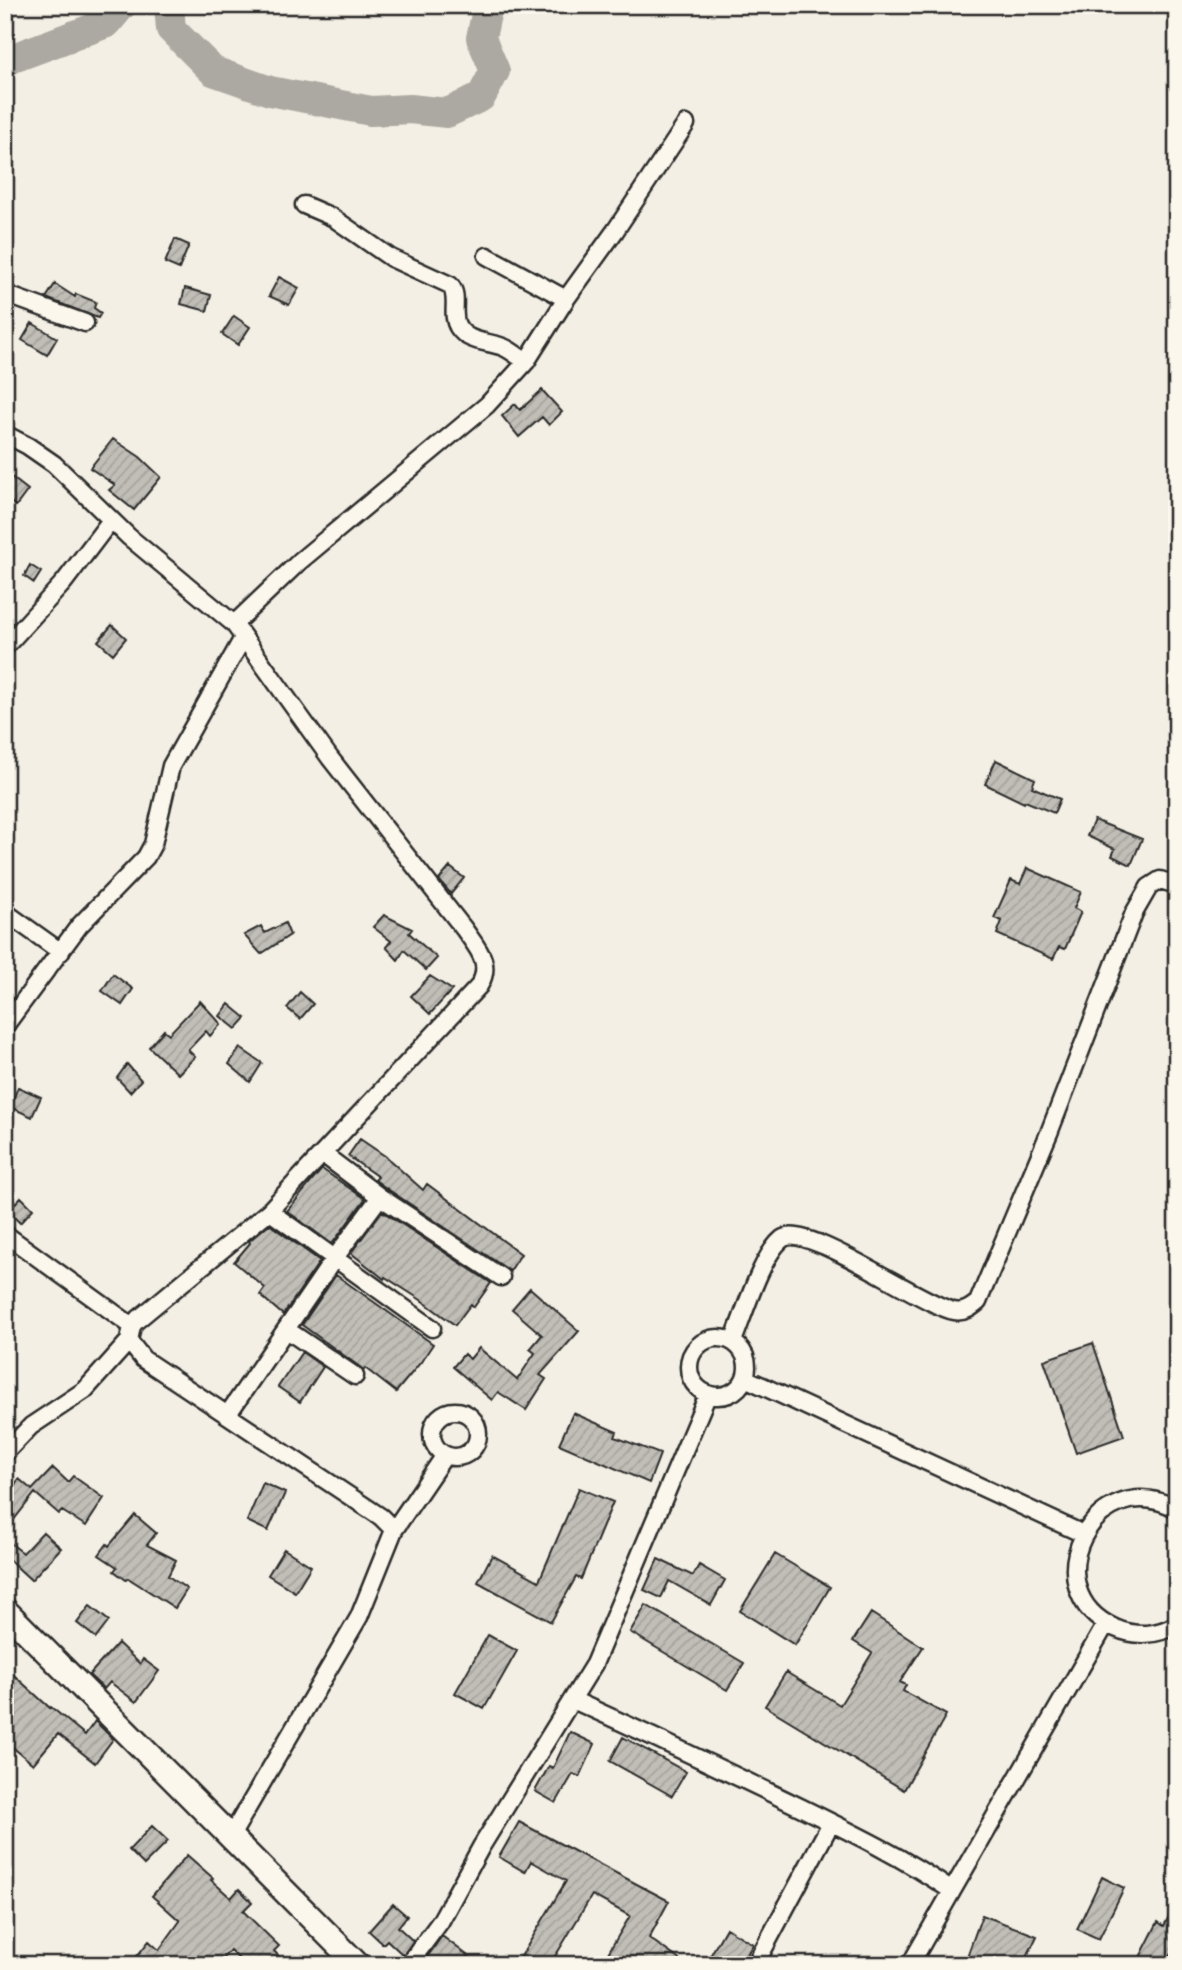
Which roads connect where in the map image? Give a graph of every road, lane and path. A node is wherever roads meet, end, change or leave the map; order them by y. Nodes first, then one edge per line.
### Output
1 (686, 124) dead end
2 (304, 205) dead end
3 (487, 256) dead end
4 (5, 294) edge
5 (566, 299) junction
6 (85, 323) dead end
7 (526, 362) junction
8 (5, 434) edge
9 (111, 520) junction
10 (238, 631) junction
11 (5, 647) edge
12 (1177, 885) edge
13 (5, 912) edge
14 (61, 952) junction
15 (5, 1026) edge
16 (323, 1154) junction
17 (380, 1197) junction
18 (269, 1211) junction
19 (5, 1234) edge
20 (334, 1259) junction
21 (501, 1277) dead end
22 (432, 1328) dead end
23 (287, 1330) junction
24 (130, 1334) junction
25 (733, 1341) junction
26 (355, 1376) dead end
27 (745, 1378) junction
28 (708, 1394) junction
29 (228, 1414) junction
30 (5, 1452) edge
31 (445, 1455) dead end
32 (1176, 1507) edge
33 (394, 1530) junction
34 (1083, 1534) junction
35 (5, 1610) edge
36 (1106, 1624) junction
37 (1177, 1624) edge
38 (573, 1700) junction
39 (831, 1823) junction
40 (231, 1836) junction
41 (952, 1891) junction
42 (358, 1965) edge
43 (408, 1965) edge
44 (755, 1965) edge
45 (911, 1965) edge

1 - 5 street
2 - 7 street
3 - 5 street
4 - 6 street
5 - 7 street
7 - 10 street
8 - 9 street
9 - 10 street
9 - 11 street
10 - 14 street
10 - 16 street
12 - 25 street
13 - 14 street
14 - 15 street
16 - 17 street
16 - 18 street
17 - 20 street
17 - 21 street
18 - 20 street
18 - 24 street
19 - 24 street
20 - 22 street
20 - 23 street
23 - 26 street
23 - 29 street
24 - 29 street
24 - 30 street
25 - 27 street
25 - 28 street
27 - 28 street
27 - 34 street
28 - 38 street
29 - 33 street
31 - 33 street
32 - 34 street
33 - 40 street
34 - 36 street
35 - 40 main road
36 - 37 street
36 - 41 street
38 - 39 street
38 - 43 street
39 - 41 street
39 - 44 street
40 - 42 main road
41 - 45 street

